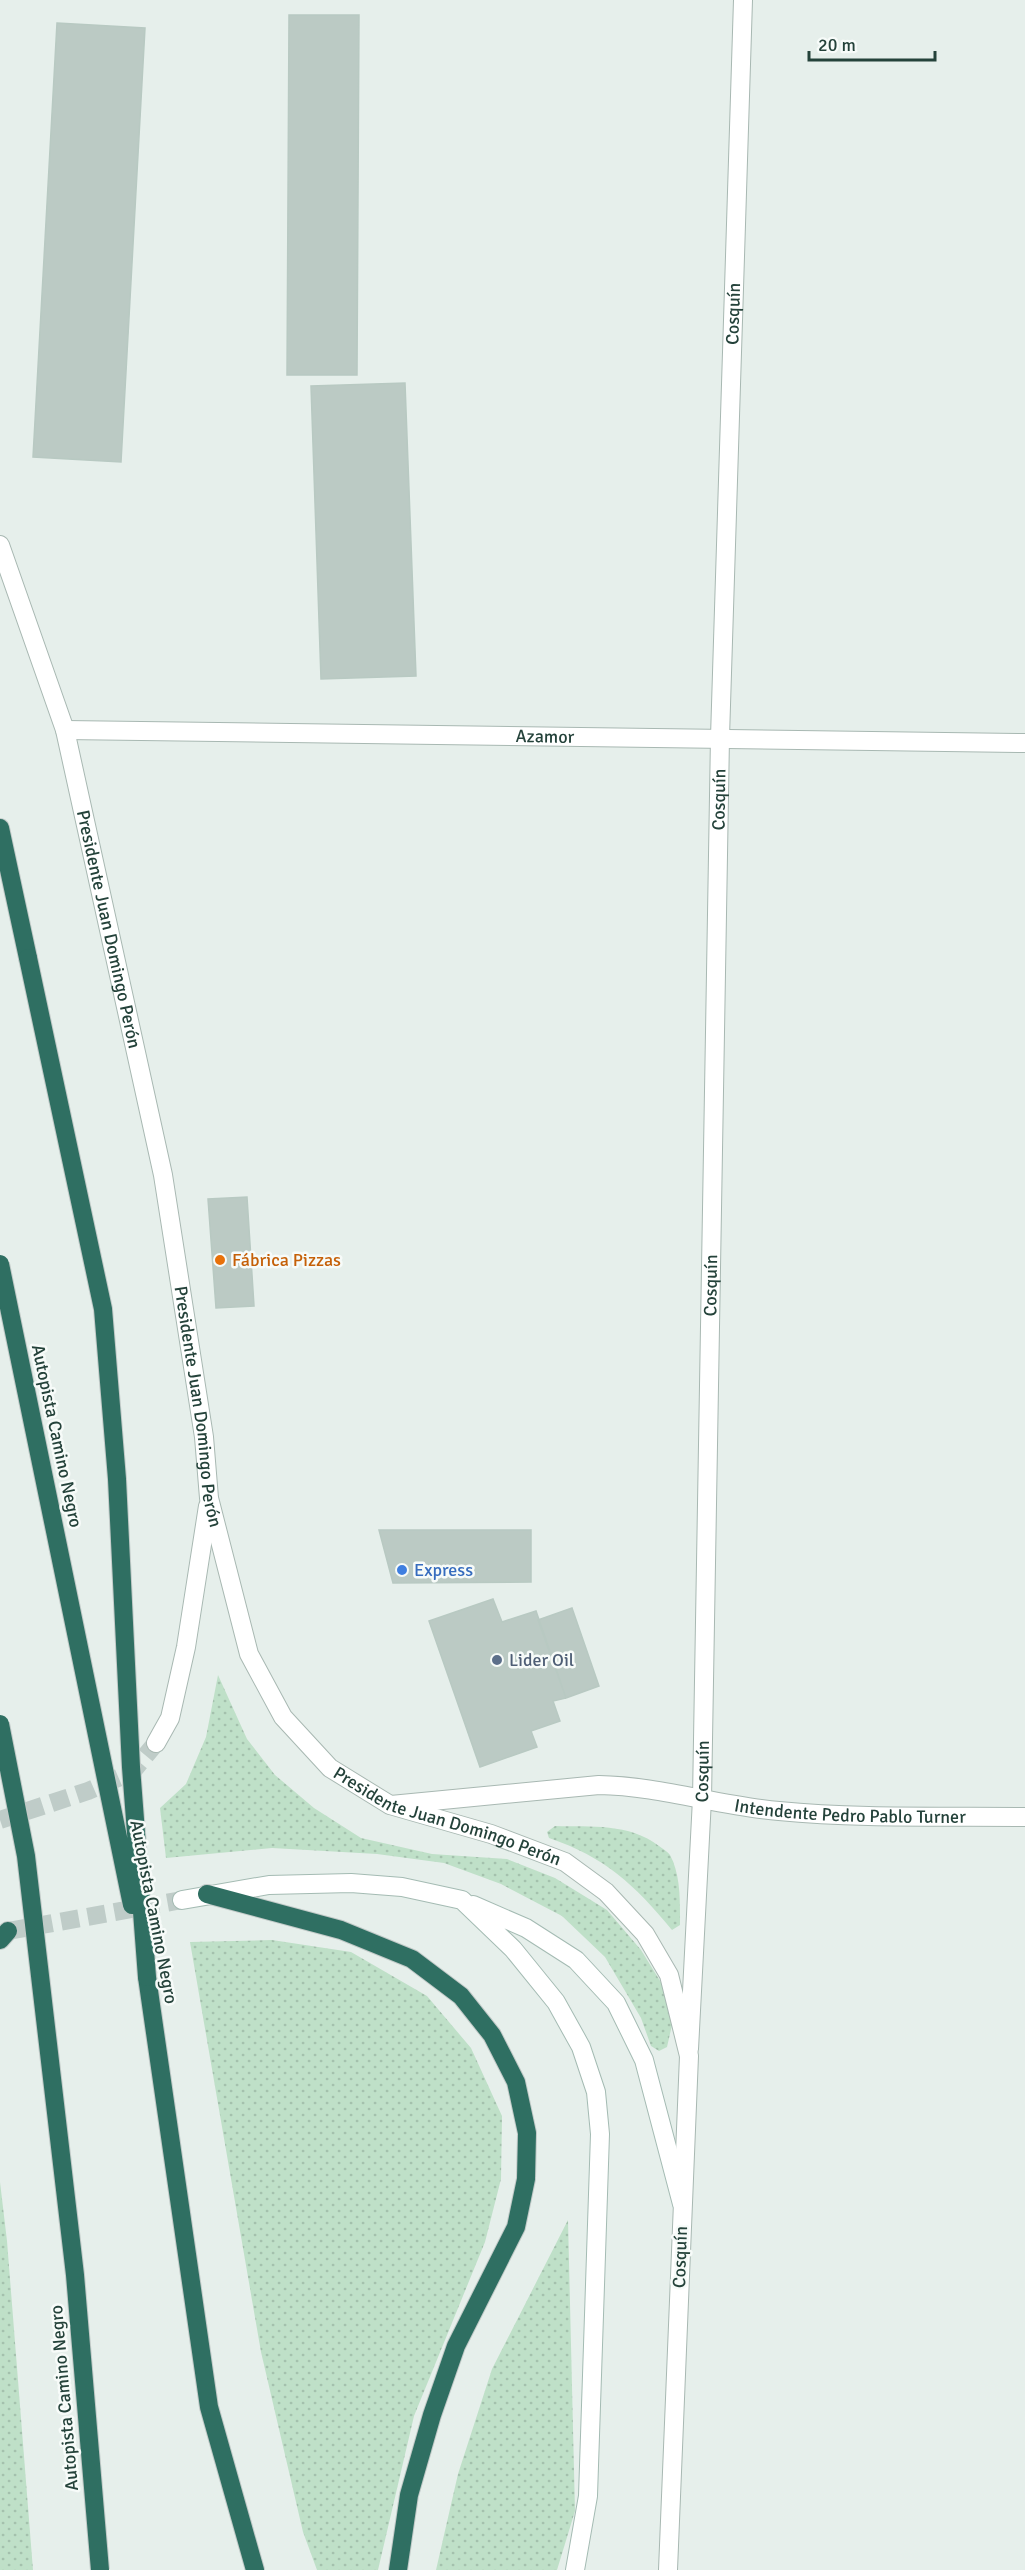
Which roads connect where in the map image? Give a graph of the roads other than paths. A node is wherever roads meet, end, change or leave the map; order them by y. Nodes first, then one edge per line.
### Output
1 (743, 0) edge
2 (0, 545) edge
3 (65, 730) junction
4 (720, 737) junction
5 (1025, 742) edge
6 (0, 828) edge
7 (0, 1264) edge
8 (209, 1498) junction
9 (0, 1724) edge
10 (156, 1743) tunnel mouth
11 (702, 1799) junction
12 (390, 1805) junction
13 (1025, 1817) edge
14 (207, 1894) junction
15 (182, 1900) tunnel mouth
16 (462, 1900) junction
17 (147, 1977) junction
18 (689, 2056) junction
19 (682, 2204) junction
20 (100, 2570) edge
21 (255, 2570) edge
22 (398, 2570) edge
23 (575, 2570) edge
24 (668, 2570) edge

1 - 4 street, Cosquín
2 - 3 street, Presidente Juan Domingo Perón
3 - 4 street, Azamor
3 - 8 street, Presidente Juan Domingo Perón
4 - 5 street, Azamor
4 - 11 street, Cosquín
6 - 17 highway, bridge
7 - 17 highway, Autopista Camino Negro, bridge
8 - 10 street
8 - 12 street, Presidente Juan Domingo Perón
9 - 20 highway, Autopista Camino Negro, bridge
11 - 12 street, Intendente Pedro Pablo Turner
11 - 13 street, Intendente Pedro Pablo Turner
11 - 18 street, Cosquín
12 - 18 street, Presidente Juan Domingo Perón
14 - 15 street
14 - 16 street
14 - 22 highway
16 - 19 street
16 - 23 street
17 - 21 highway, Autopista Camino Negro
18 - 19 street, Cosquín
19 - 24 street, Cosquín

